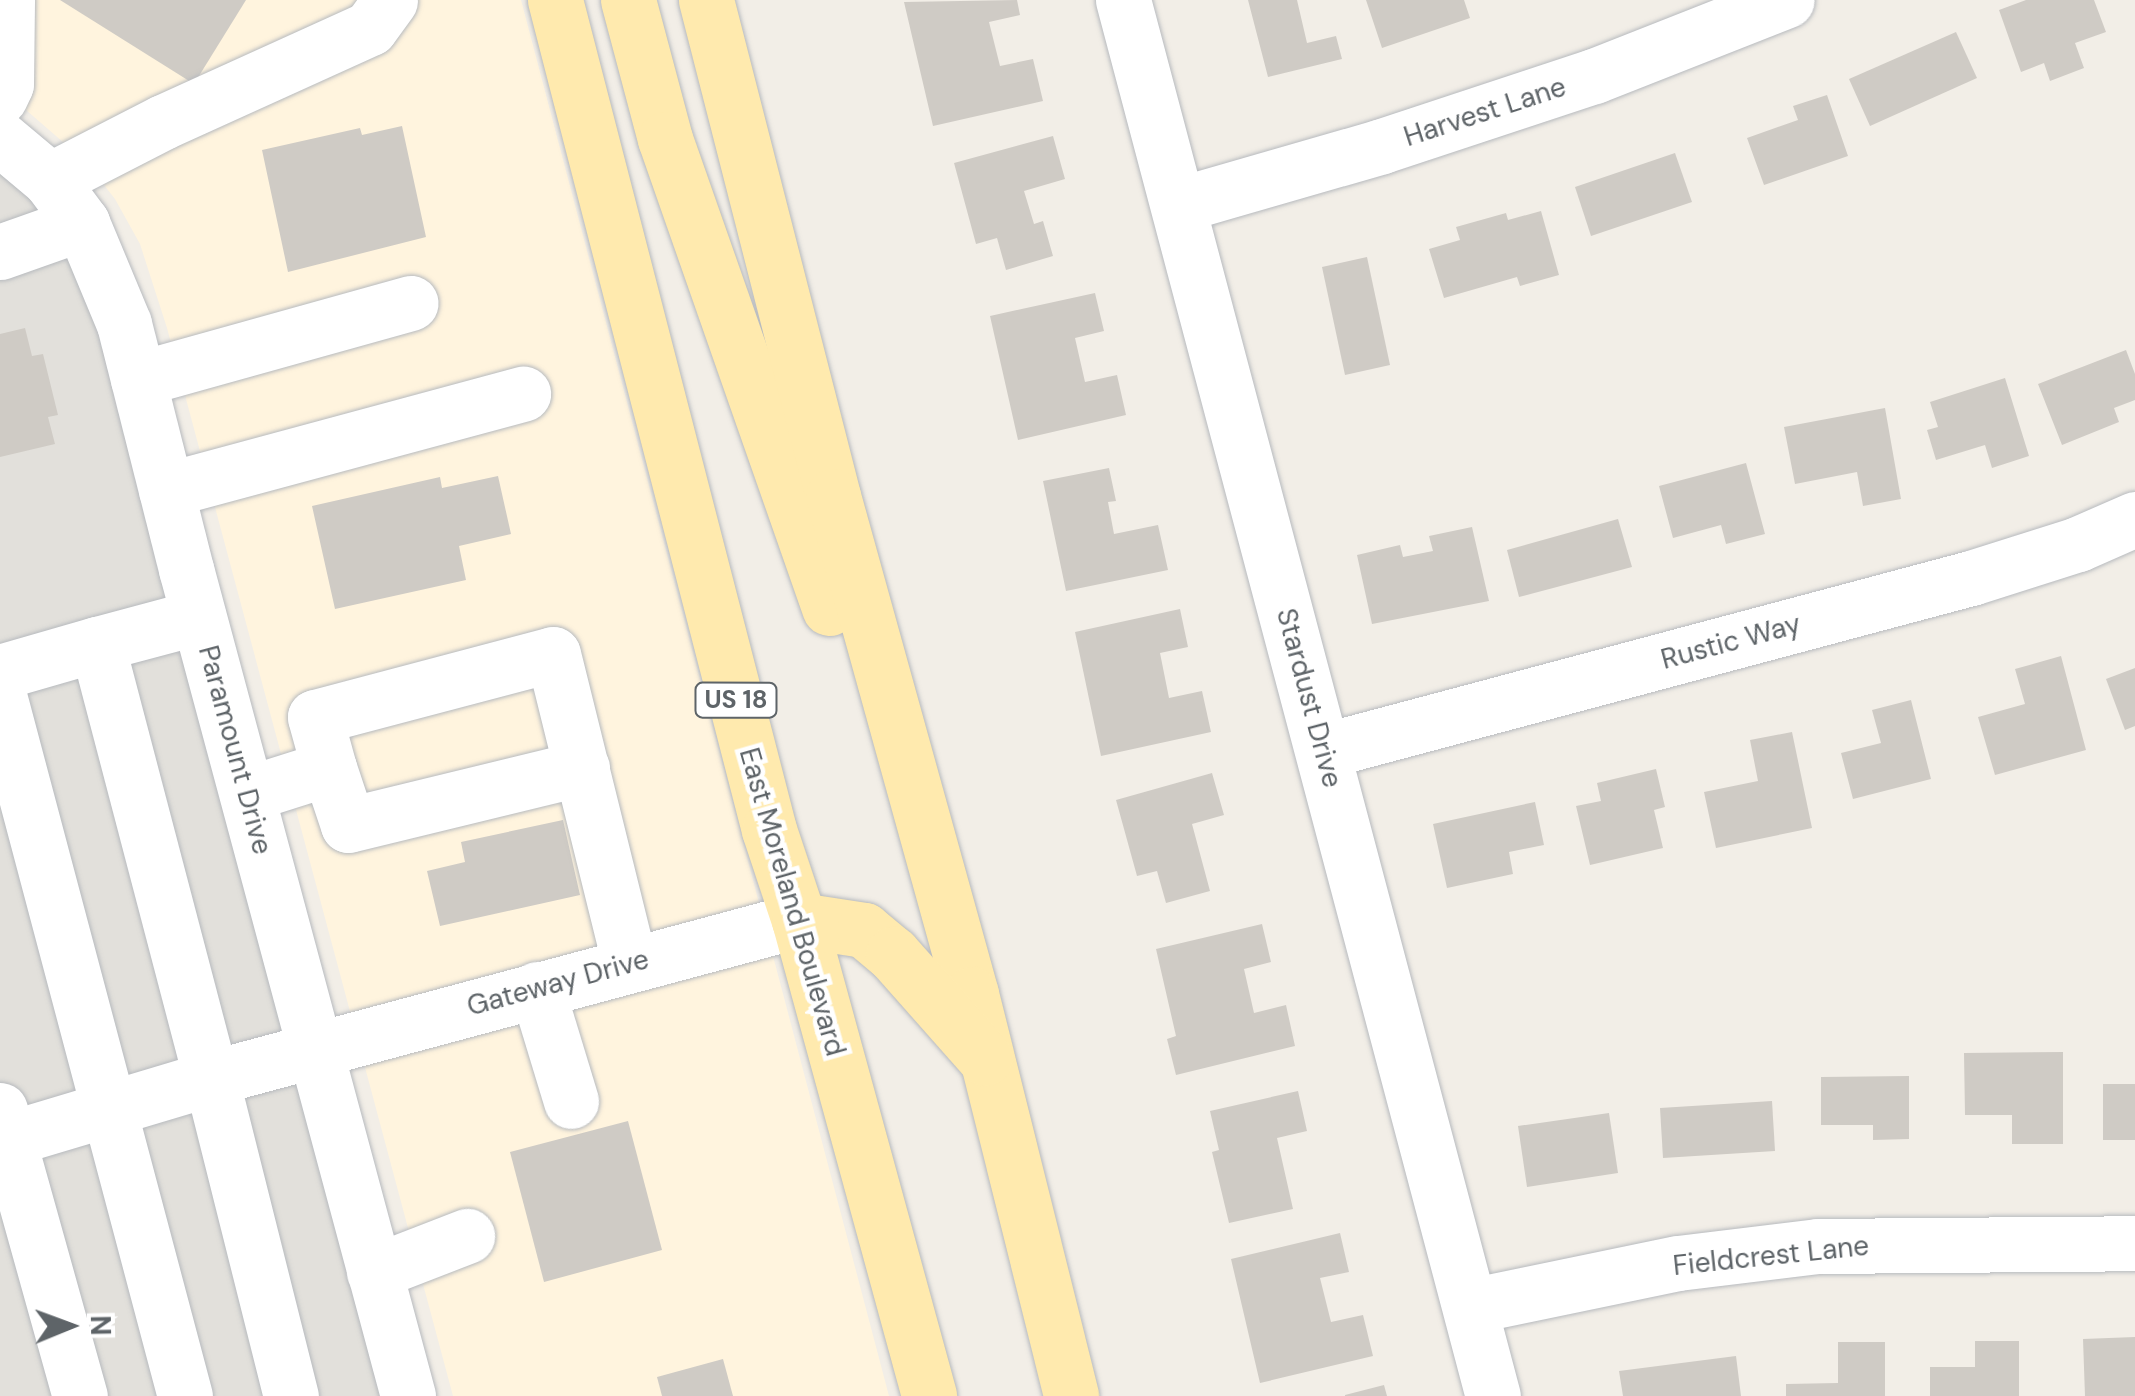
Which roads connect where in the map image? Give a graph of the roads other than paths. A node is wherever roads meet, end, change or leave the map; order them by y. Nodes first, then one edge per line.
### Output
1 (7, 0) edge
2 (390, 0) edge
3 (556, 0) edge
4 (628, 0) edge
5 (706, 0) edge
6 (1123, 0) edge
7 (1787, 0) edge
8 (0, 97) edge
9 (0, 138) edge
10 (50, 180) junction
11 (1178, 204) junction
12 (82, 223) junction
13 (0, 252) edge
14 (410, 302) dead end
15 (138, 379) junction
16 (523, 394) dead end
17 (166, 490) junction
18 (2135, 519) edge
19 (198, 617) junction
20 (97, 644) junction
21 (0, 672) edge
22 (0, 700) edge
23 (1322, 751) junction
24 (906, 757) junction
25 (329, 768) junction
26 (582, 768) junction
27 (247, 794) junction
28 (800, 920) junction
29 (630, 964) junction
30 (537, 989) junction
31 (317, 1049) junction
32 (988, 1060) junction
33 (212, 1078) junction
34 (570, 1101) dead end
35 (110, 1108) junction
36 (4, 1124) edge
37 (467, 1236) dead end
38 (2135, 1243) edge
39 (374, 1272) junction
40 (1470, 1306) junction
41 (929, 1386) edge
42 (80, 1396) edge
43 (186, 1396) edge
44 (291, 1396) edge
45 (408, 1396) edge
46 (1071, 1396) edge
47 (1492, 1396) edge

1 - 8 street
2 - 10 street
3 - 28 main road, East Moreland Boulevard / US 18
4 - 24 main road
5 - 24 main road
6 - 11 street, Stardust Drive
7 - 11 street, Harvest Lane
9 - 10 street, Paramount Drive
10 - 12 street, Paramount Drive
11 - 23 street, Stardust Drive
12 - 13 street
12 - 15 street, Paramount Drive
14 - 15 street
15 - 17 street, Paramount Drive
16 - 17 street
17 - 19 street, Paramount Drive
18 - 23 street, Rustic Way
19 - 20 street
19 - 27 street, Paramount Drive
20 - 21 street
20 - 33 street
22 - 35 street
23 - 40 street, Stardust Drive
24 - 32 main road
25 - 26 street
25 - 26 street
25 - 27 street
26 - 29 street
27 - 31 street, Paramount Drive
28 - 29 street, Gateway Drive
28 - 32 main road
28 - 41 main road, East Moreland Boulevard / US 18
29 - 30 street, Gateway Drive
30 - 31 street, Gateway Drive
30 - 34 street
31 - 33 street, Gateway Drive
31 - 39 street, Paramount Drive
32 - 46 main road
33 - 35 street, Gateway Drive
33 - 44 street
35 - 36 street, Gateway Drive
35 - 43 street
36 - 42 street
37 - 39 street
38 - 40 street, Fieldcrest Lane
39 - 45 street, Paramount Drive
40 - 47 street, Stardust Drive

